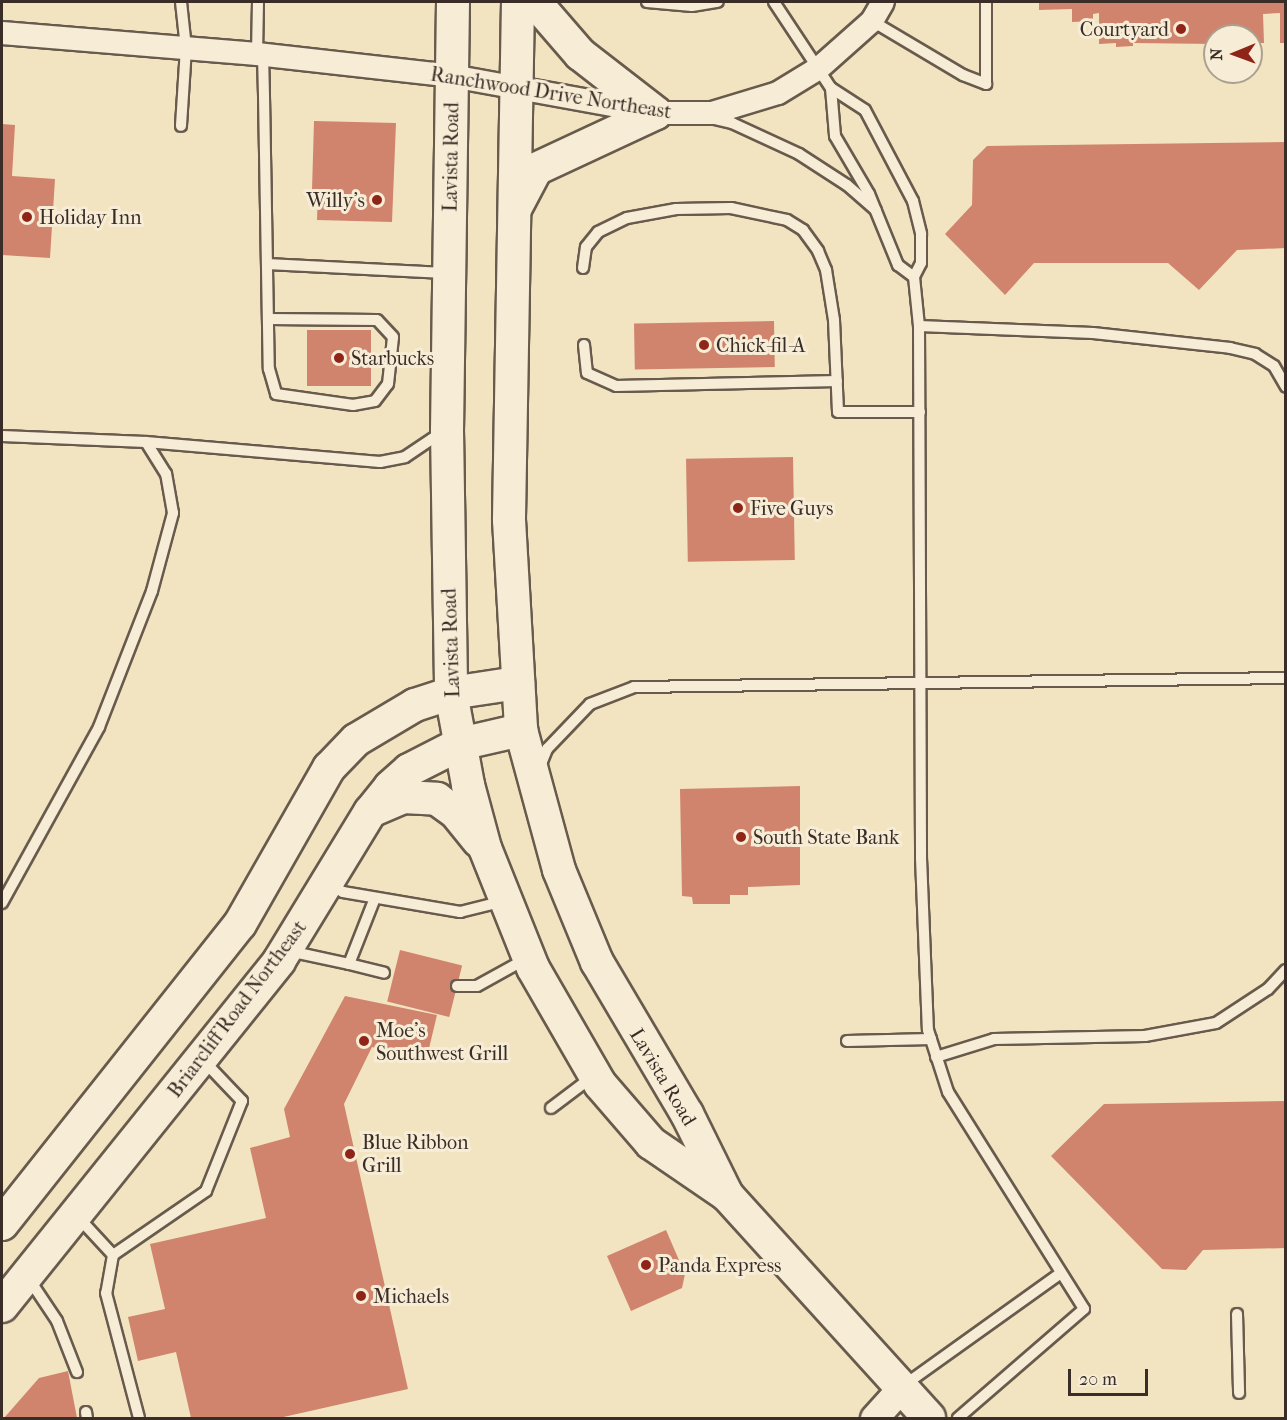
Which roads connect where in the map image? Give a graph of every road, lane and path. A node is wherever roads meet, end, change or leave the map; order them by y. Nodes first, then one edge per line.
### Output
1 (181, 2) edge
2 (258, 2) edge
3 (453, 2) edge
4 (518, 2) edge
5 (535, 2) edge
6 (646, 2) edge
7 (718, 2) edge
8 (774, 2) edge
9 (883, 2) edge
10 (986, 2) edge
11 (872, 21) junction
12 (2, 33) edge
13 (186, 48) junction
14 (260, 55) junction
15 (819, 68) junction
16 (452, 76) junction
17 (516, 87) junction
18 (831, 88) junction
19 (656, 113) junction
20 (692, 113) junction
21 (181, 126) dead end
22 (876, 210) junction
23 (513, 213) junction
24 (267, 264) junction
25 (583, 268) dead end
26 (449, 274) junction
27 (914, 277) junction
28 (268, 319) junction
29 (919, 326) junction
30 (584, 345) dead end
31 (1286, 363) edge
32 (1274, 366) junction
33 (837, 381) junction
34 (1286, 387) edge
35 (920, 412) junction
36 (447, 429) junction
37 (2, 436) edge
38 (146, 442) junction
39 (1286, 678) edge
40 (518, 683) junction
41 (922, 686) junction
42 (451, 693) junction
43 (521, 730) junction
44 (460, 744) junction
45 (534, 780) junction
46 (370, 812) junction
47 (485, 848) junction
48 (328, 884) junction
49 (375, 898) junction
50 (504, 901) junction
51 (2, 903) edge
52 (286, 950) junction
53 (529, 958) junction
54 (349, 964) junction
55 (1285, 971) edge
56 (384, 973) dead end
57 (457, 986) dead end
58 (931, 1039) junction
59 (847, 1041) dead end
60 (936, 1057) junction
61 (202, 1059) junction
62 (595, 1076) junction
63 (551, 1108) dead end
64 (727, 1195) junction
65 (76, 1215) junction
66 (2, 1224) edge
67 (112, 1255) junction
68 (1061, 1273) junction
69 (27, 1275) junction
70 (2, 1306) edge
71 (1237, 1314) dead end
72 (76, 1372) dead end
73 (903, 1386) junction
74 (1239, 1393) dead end
75 (139, 1419) edge
76 (874, 1419) edge
77 (929, 1419) edge
78 (958, 1419) edge

1 - 13 lane
2 - 14 lane
3 - 16 main road, Lavista Road
4 - 17 main road, Lavista Road
5 - 19 main road
6 - 7 lane
8 - 15 lane
9 - 11 street, Ranchwood Drive Northeast
10 - 11 lane
11 - 15 street, Ranchwood Drive Northeast
12 - 13 street, Ranchwood Drive Northeast
13 - 14 street, Ranchwood Drive Northeast
13 - 21 lane
14 - 16 street, Ranchwood Drive Northeast
14 - 24 lane
15 - 18 lane
15 - 20 street, Ranchwood Drive Northeast
16 - 17 street, Ranchwood Drive Northeast
16 - 26 main road, Lavista Road
17 - 19 street, Ranchwood Drive Northeast
17 - 23 main road, Lavista Road
18 - 22 lane
18 - 27 lane
19 - 20 street, Ranchwood Drive Northeast
19 - 23 main road
20 - 22 lane
22 - 27 lane
23 - 40 main road, Lavista Road
24 - 26 lane
24 - 28 lane
25 - 33 lane
26 - 36 main road, Lavista Road
27 - 29 lane
28 - 28 lane
29 - 32 lane
29 - 35 lane
30 - 33 lane
31 - 32 lane
32 - 34 lane
33 - 35 lane
35 - 41 lane
36 - 38 lane
36 - 42 main road, Lavista Road
37 - 38 lane
38 - 51 lane
39 - 41 lane
40 - 42 main road
40 - 43 main road, Lavista Road
41 - 45 lane
41 - 58 lane
42 - 44 main road, Lavista Road
42 - 66 main road
43 - 44 main road, Briarcliff Road Northeast
43 - 45 main road, Lavista Road
44 - 46 main road, Briarcliff Road Northeast
44 - 47 main road, Lavista Road
45 - 64 main road, Lavista Road
46 - 47 main road
46 - 48 main road, Briarcliff Road Northeast
47 - 50 main road, Lavista Road
48 - 49 lane
48 - 52 main road, Briarcliff Road Northeast
49 - 50 lane
49 - 54 lane
50 - 53 main road, Lavista Road
52 - 54 lane
52 - 61 main road, Briarcliff Road Northeast
53 - 57 lane
53 - 62 main road, Lavista Road
54 - 56 lane
55 - 60 lane
58 - 59 lane
58 - 60 lane
60 - 68 lane
61 - 65 main road, Briarcliff Road Northeast
61 - 67 lane
62 - 63 lane
62 - 64 main road, Lavista Road
64 - 73 main road, Lavista Road
65 - 67 lane
65 - 69 main road, Briarcliff Road Northeast
67 - 75 lane
68 - 73 lane
68 - 78 lane
69 - 70 main road, Briarcliff Road Northeast
69 - 72 lane
71 - 74 lane
73 - 76 street
73 - 77 main road, Lavista Road

